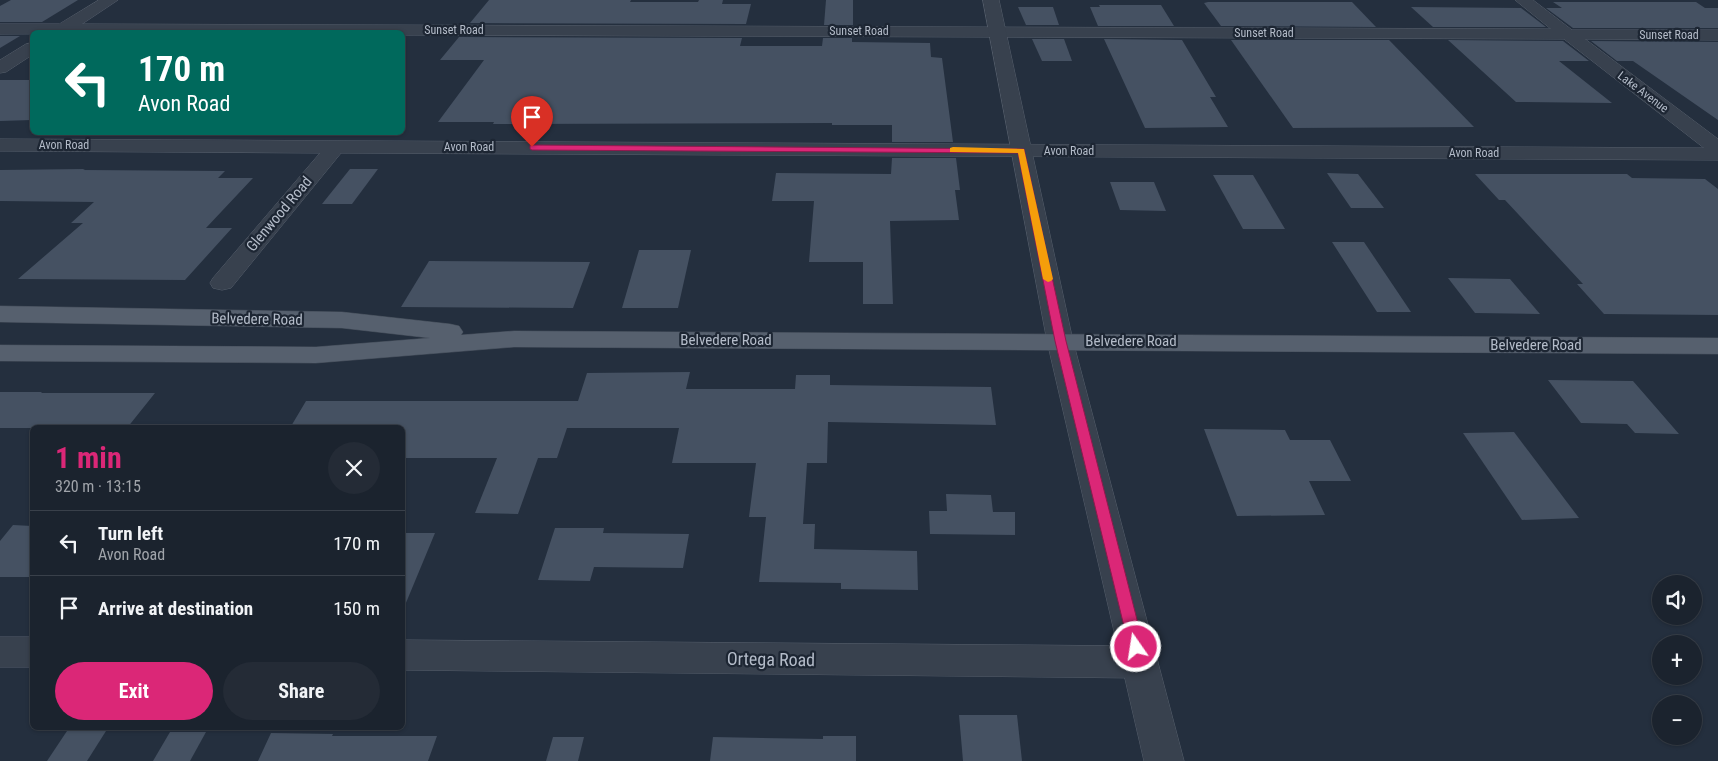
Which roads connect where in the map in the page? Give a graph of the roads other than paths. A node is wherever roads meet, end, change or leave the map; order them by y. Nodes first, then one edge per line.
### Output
1 (110, 0) edge
2 (991, 0) edge
3 (1522, 0) edge
4 (0, 28) edge
5 (41, 30) edge
6 (63, 30) edge
7 (405, 31) edge
8 (997, 32) junction
9 (1568, 34) junction
10 (1718, 35) edge
11 (30, 49) edge
12 (1005, 67) junction
13 (0, 68) edge
14 (0, 145) edge
15 (336, 146) junction
16 (1718, 149) edge
17 (1022, 150) junction
18 (1718, 154) edge
19 (222, 283) dead end
20 (0, 314) edge
21 (514, 339) junction
22 (1060, 341) junction
23 (1718, 346) edge
24 (0, 353) edge
25 (0, 652) edge
26 (30, 652) edge
27 (405, 655) edge
28 (1140, 662) junction
29 (1164, 761) edge

1 - 6 street
2 - 8 street
3 - 9 street, Lake Avenue
4 - 5 street, Sunset Road
7 - 8 street, Sunset Road
8 - 9 street, Sunset Road
8 - 12 street
8 - 12 street
9 - 10 street, Sunset Road
9 - 16 street, Lake Avenue
11 - 13 street
12 - 17 street
14 - 15 street, Avon Road
15 - 17 street, Avon Road
15 - 19 street, Glenwood Road
17 - 18 street, Avon Road
17 - 22 street
20 - 21 main road, Belvedere Road
21 - 22 main road, Belvedere Road
21 - 24 main road, Belvedere Road
22 - 23 main road, Belvedere Road
22 - 28 street
25 - 26 street
27 - 28 street, Ortega Road
28 - 29 street

